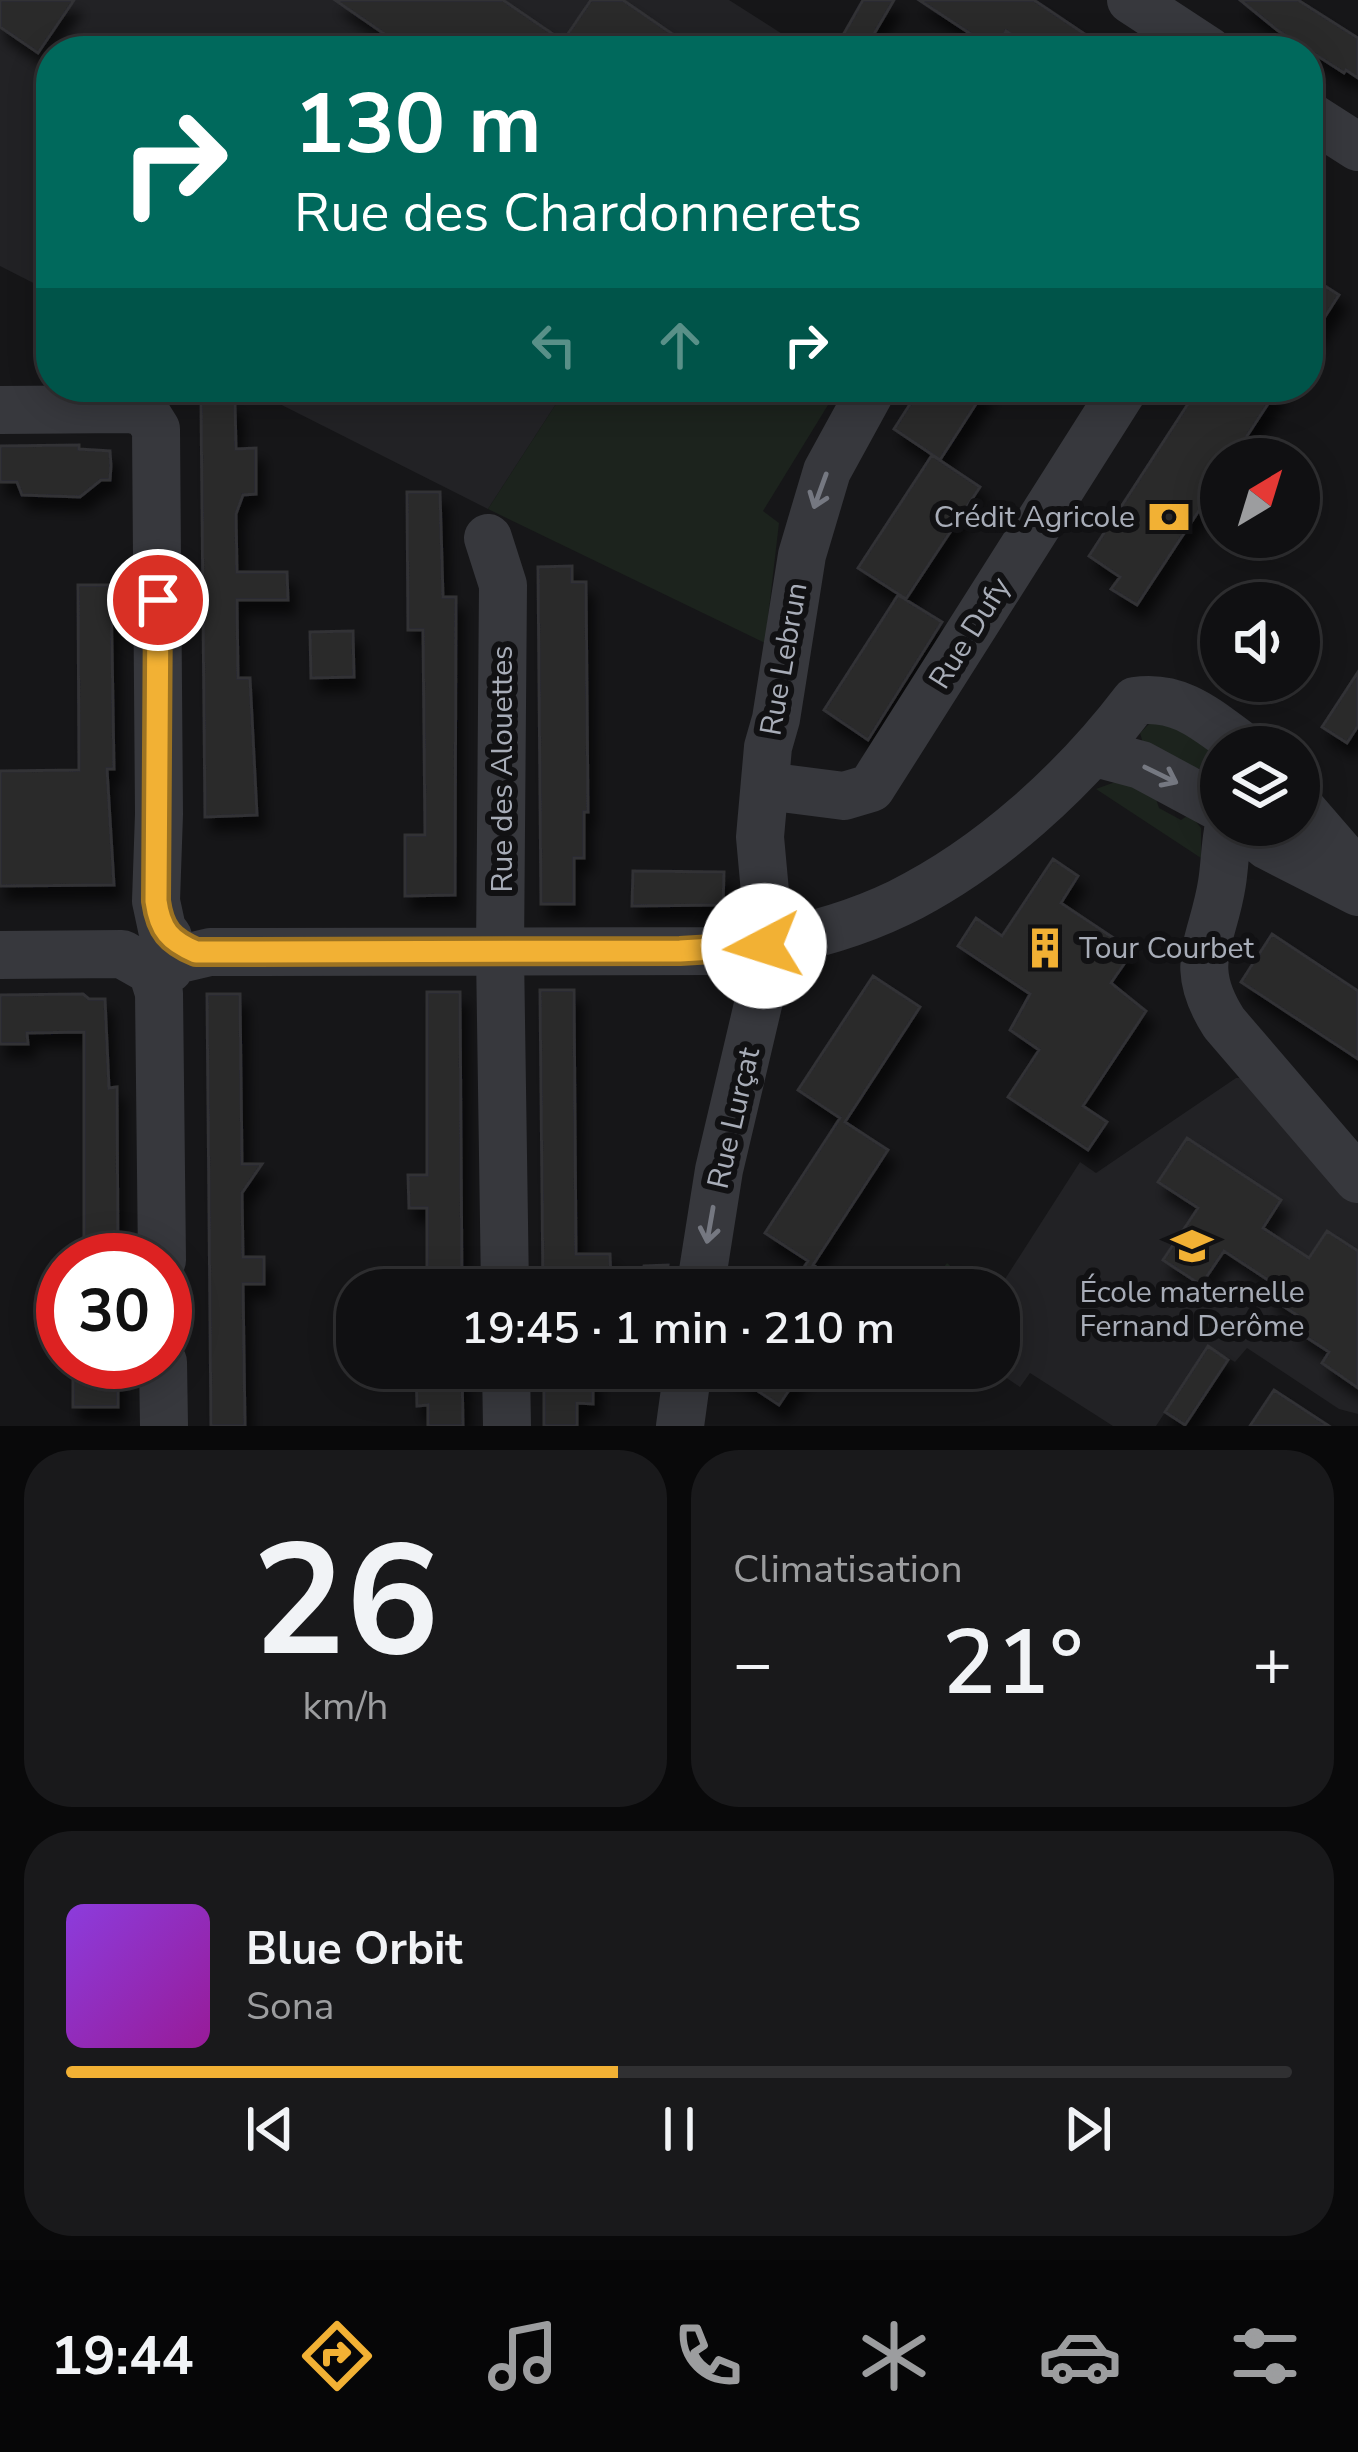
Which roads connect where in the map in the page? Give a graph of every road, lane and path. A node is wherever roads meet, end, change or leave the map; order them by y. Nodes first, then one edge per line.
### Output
1 (1131, 0) edge
2 (1186, 36) edge
3 (1323, 125) edge
4 (1358, 147) edge
5 (865, 402) edge
6 (1112, 402) edge
7 (0, 410) edge
8 (488, 538) dead end
9 (1216, 726) edge
10 (1096, 753) junction
11 (766, 785) junction
12 (1200, 797) edge
13 (1320, 830) edge
14 (1226, 846) edge
15 (1268, 846) edge
16 (1358, 874) edge
17 (1358, 892) edge
18 (764, 946) junction
19 (500, 952) junction
20 (159, 953) junction
21 (0, 955) edge
22 (1358, 1179) edge
23 (162, 1233) edge
24 (505, 1269) edge
25 (703, 1269) edge
26 (163, 1389) edge
27 (506, 1389) edge
28 (685, 1389) edge
29 (164, 1426) edge
30 (507, 1426) edge
31 (680, 1426) edge

1 - 2 street
3 - 4 street
5 -> 11 street, Rue Lebrun
6 - 11 street, Rue Dufy
7 - 20 street
8 - 19 street, Rue des Alouettes
9 - 10 street
10 -> 12 street
10 - 18 street
11 - 18 street, Rue Lebrun
13 - 16 street
14 - 22 street
15 - 17 street
18 - 19 street
18 -> 25 street, Rue Lurçat
19 - 20 street
19 - 24 street, Rue des Alouettes
20 - 21 street
20 - 23 street
26 - 29 street
27 - 30 street
28 - 31 street

